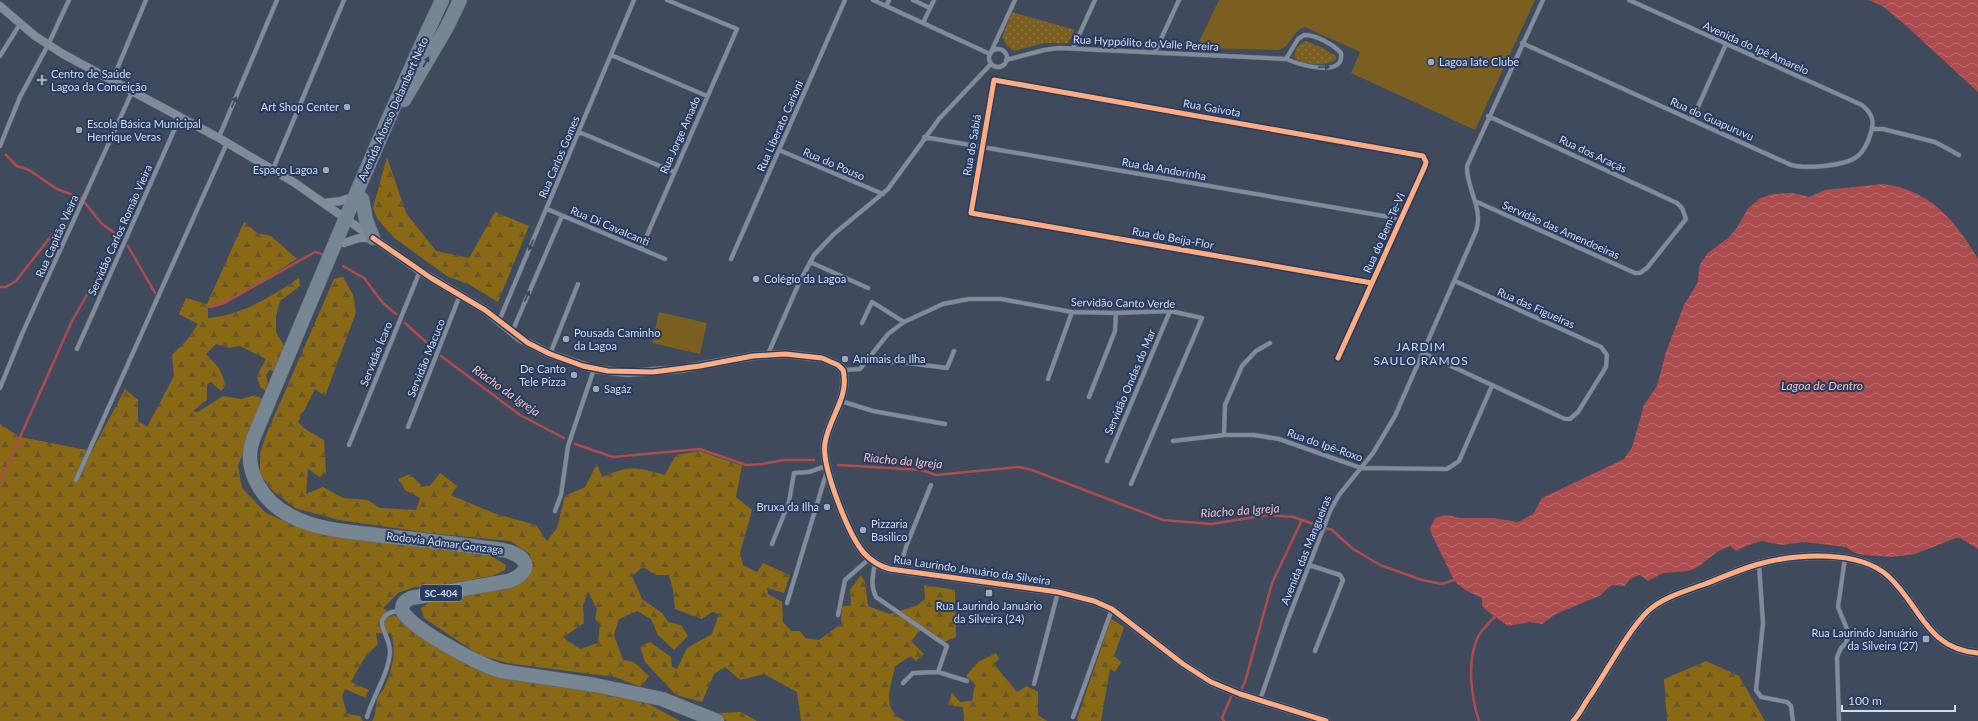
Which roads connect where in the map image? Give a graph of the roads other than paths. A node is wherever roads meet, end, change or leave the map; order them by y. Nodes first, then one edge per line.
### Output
1 (69, 0) edge
2 (146, 0) edge
3 (278, 0) edge
4 (344, 0) edge
5 (460, 0) edge
6 (634, 0) edge
7 (667, 0) edge
8 (844, 0) edge
9 (873, 0) edge
10 (889, 0) edge
11 (913, 0) edge
12 (934, 0) edge
13 (1015, 0) edge
14 (1095, 0) edge
15 (1179, 0) edge
16 (1543, 0) edge
17 (1629, 0) edge
18 (0, 6) edge
19 (440, 6) edge
20 (886, 6) junction
21 (930, 8) junction
22 (923, 23) junction
23 (20, 24) junction
24 (447, 27) junction
25 (1522, 43) junction
26 (1726, 44) junction
27 (48, 45) junction
28 (1073, 48) junction
29 (1155, 52) junction
30 (990, 54) junction
31 (611, 55) junction
32 (0, 56) edge
33 (1286, 59) junction
34 (1006, 60) junction
35 (991, 64) junction
36 (994, 80) joint
37 (112, 81) junction
38 (132, 92) junction
39 (707, 96) junction
40 (1488, 116) junction
41 (1872, 116) joint
42 (180, 117) junction
43 (1692, 120) junction
44 (1873, 129) junction
45 (579, 132) junction
46 (924, 137) junction
47 (218, 138) junction
48 (227, 143) junction
49 (0, 146) edge
50 (982, 147) junction
51 (779, 150) junction
52 (1959, 155) dead end
53 (1426, 159) joint
54 (273, 169) junction
55 (674, 172) junction
56 (883, 194) junction
57 (358, 198) junction
58 (1475, 201) junction
59 (324, 203) junction
60 (547, 209) junction
61 (971, 213) joint
62 (562, 216) junction
63 (1401, 219) junction
64 (349, 220) junction
65 (373, 238) junction
66 (344, 243) junction
67 (641, 249) junction
68 (665, 259) dead end
69 (731, 259) dead end
70 (810, 262) junction
71 (420, 271) junction
72 (1640, 273) joint
73 (1455, 281) junction
74 (1372, 283) junction
75 (578, 284) dead end
76 (868, 288) dead end
77 (460, 295) junction
78 (1170, 311) junction
79 (1072, 312) junction
80 (1116, 314) junction
81 (498, 321) junction
82 (904, 322) junction
83 (862, 323) dead end
84 (512, 332) junction
85 (1270, 343) dead end
86 (77, 349) dead end
87 (954, 350) dead end
88 (1423, 353) junction
89 (550, 354) junction
90 (768, 354) junction
91 (1338, 358) dead end
92 (868, 362) junction
93 (594, 369) junction
94 (843, 370) junction
95 (1048, 379) dead end
96 (1492, 386) junction
97 (0, 388) edge
98 (1089, 397) dead end
99 (841, 401) junction
100 (945, 424) dead end
101 (408, 427) dead end
102 (1224, 435) junction
103 (1173, 441) dead end
104 (349, 444) dead end
105 (1107, 461) dead end
106 (827, 468) junction
107 (1361, 468) junction
108 (76, 480) dead end
109 (256, 480) junction
110 (1131, 484) dead end
111 (931, 485) dead end
112 (555, 511) dead end
113 (772, 544) dead end
114 (1845, 558) junction
115 (872, 561) junction
116 (1759, 564) junction
117 (1309, 565) junction
118 (899, 571) junction
119 (1058, 592) junction
120 (787, 603) dead end
121 (1112, 609) junction
122 (402, 611) junction
123 (838, 615) dead end
124 (1315, 651) dead end
125 (1978, 653) edge
126 (938, 672) junction
127 (967, 681) dead end
128 (903, 683) dead end
129 (1034, 684) dead end
130 (1260, 700) junction
131 (367, 717) dead end
132 (1073, 717) dead end
133 (1311, 719) edge
134 (717, 721) edge
135 (1326, 721) edge
136 (1573, 721) edge
137 (1793, 721) edge
138 (1839, 721) edge

1 - 27 street
2 - 37 street
47 -> 3 street
4 - 54 street
5 - 24 main road, Avenida Afonso Delambert Neto
6 - 31 street, Rua Carlos Gomes
7 - 39 street, Rua Jorge Amado
8 - 51 street, Rua Liberato Carioni
9 - 20 street
10 - 20 street
11 - 21 street
12 - 21 street
13 - 30 street
14 - 28 street
15 - 29 street
16 - 25 street, Avenida das Mangueiras
17 - 26 street, Avenida do Ipê Amarelo
18 - 23 main road
19 - 24 main road
19 - 57 main road, Avenida Afonso Delambert Neto
20 - 22 street
21 - 22 street
22 - 30 street
23 - 27 main road
23 - 32 street
57 -> 24 main road, Avenida Afonso Delambert Neto
25 - 40 street, Avenida das Mangueiras
25 - 43 street, Rua do Guapuruvu
26 - 41 street, Avenida do Ipê Amarelo
26 - 43 street
27 - 37 main road
27 - 49 street
28 - 29 street, Rua Hyppólito do Valle Pereira
28 - 34 street, Rua Hyppólito do Valle Pereira
29 - 33 street, Rua Hyppólito do Valle Pereira
30 - 34 street
30 - 35 street
31 - 39 street
31 - 45 street, Rua Carlos Gomes
33 -> 33 street, Rua Hyppólito do Valle Pereira
34 - 35 street
35 - 46 street
36 - 50 street, Rua do Sabiá
36 - 53 street, Rua Gaivota
37 - 38 main road
38 - 42 main road
38 - 97 street, Rua Capitão Vieira
39 - 55 street, Rua Jorge Amado
40 - 58 street, Avenida das Mangueiras
40 - 72 street, Rua dos Araçás
41 - 44 street, Rua do Guapuruvu
42 - 47 main road
42 - 86 street, Servidão Carlos Romão Vieira
43 - 44 street, Rua do Guapuruvu
44 - 52 street
45 - 55 street
45 - 60 street, Rua Carlos Gomes
46 - 50 street, Rua da Andorinha
46 - 56 street
47 - 48 main road
48 - 54 main road
48 - 108 street
50 - 61 street, Rua do Sabiá
50 - 63 street, Rua da Andorinha
51 - 56 street, Rua do Pouso
51 - 69 street, Rua Liberato Carioni
53 - 63 street, Rua do Bem-Te-Vi
54 - 59 main road
55 - 67 street, Rua Jorge Amado
56 - 70 street
57 - 59 main road
57 - 64 main road, Avenida Afonso Delambert Neto
57 - 65 main road
58 - 72 street, Servidão das Amendoeiras
58 - 73 street, Avenida das Mangueiras
59 - 64 main road
60 - 62 street, Rua Di Cavalcanti
60 -> 81 street, Rua Carlos Gomes
61 - 74 street, Rua do Beija-Flor
62 - 67 street, Rua Di Cavalcanti
84 -> 62 street
63 - 74 street, Rua do Bem-Te-Vi
64 - 65 main road
64 - 66 main road, Rodovia Admar Gonzaga / SC-404
64 - 109 main road, Rodovia Admar Gonzaga / SC-404
65 - 66 main road
65 - 71 main road
66 - 109 main road, Rodovia Admar Gonzaga / SC-404
67 - 68 street, Rua Di Cavalcanti
70 - 76 street
70 - 90 street
71 - 77 main road
71 - 104 street, Servidão Ícaro
73 - 88 street, Avenida das Mangueiras
73 - 96 street, Rua das Figueiras
74 - 91 street, Rua do Bem-Te-Vi
75 - 89 street
77 - 81 main road
77 - 101 street, Servidão Macuco
78 - 80 street, Servidão Canto Verde
78 - 105 street, Servidão Ondas do Mar
78 - 110 street, Servidão Canto Verde
79 - 80 street, Servidão Canto Verde
79 - 82 street, Servidão Canto Verde
79 - 95 street
80 - 98 street
81 - 84 main road
82 - 83 street
82 - 92 street, Servidão Canto Verde
84 - 89 main road
85 - 102 street
87 - 92 street
88 - 96 street
88 - 107 street, Avenida das Mangueiras
89 - 93 main road
90 - 93 main road
90 - 94 main road
92 - 94 street
93 - 112 street
94 - 99 main road
96 - 107 street, Rua do Ipê-Roxo
99 - 100 street
99 - 106 main road
102 - 103 street, Rua do Ipê-Roxo
102 - 107 street, Rua do Ipê-Roxo
106 - 113 street
106 - 115 main road
106 - 120 street
107 - 117 street, Avenida das Mangueiras
109 - 122 main road, Rodovia Admar Gonzaga / SC-404
111 - 118 street
114 - 116 main road
114 - 125 main road
114 - 138 street
115 - 118 main road, Rua Laurindo Januário da Silveira
115 - 123 street
115 - 126 street
116 - 136 main road
116 - 137 street
117 - 124 street
117 - 130 street, Avenida das Mangueiras
118 - 119 main road, Rua Laurindo Januário da Silveira
119 - 121 main road, Rua Laurindo Januário da Silveira
119 - 129 street
121 - 130 main road, Rua Laurindo Januário da Silveira
121 - 132 street
122 - 131 street
122 - 134 main road
126 - 127 street
126 - 128 street
130 - 133 main road, Rua Laurindo Januário da Silveira
133 - 135 main road, Rua Laurindo Januário da Silveira

